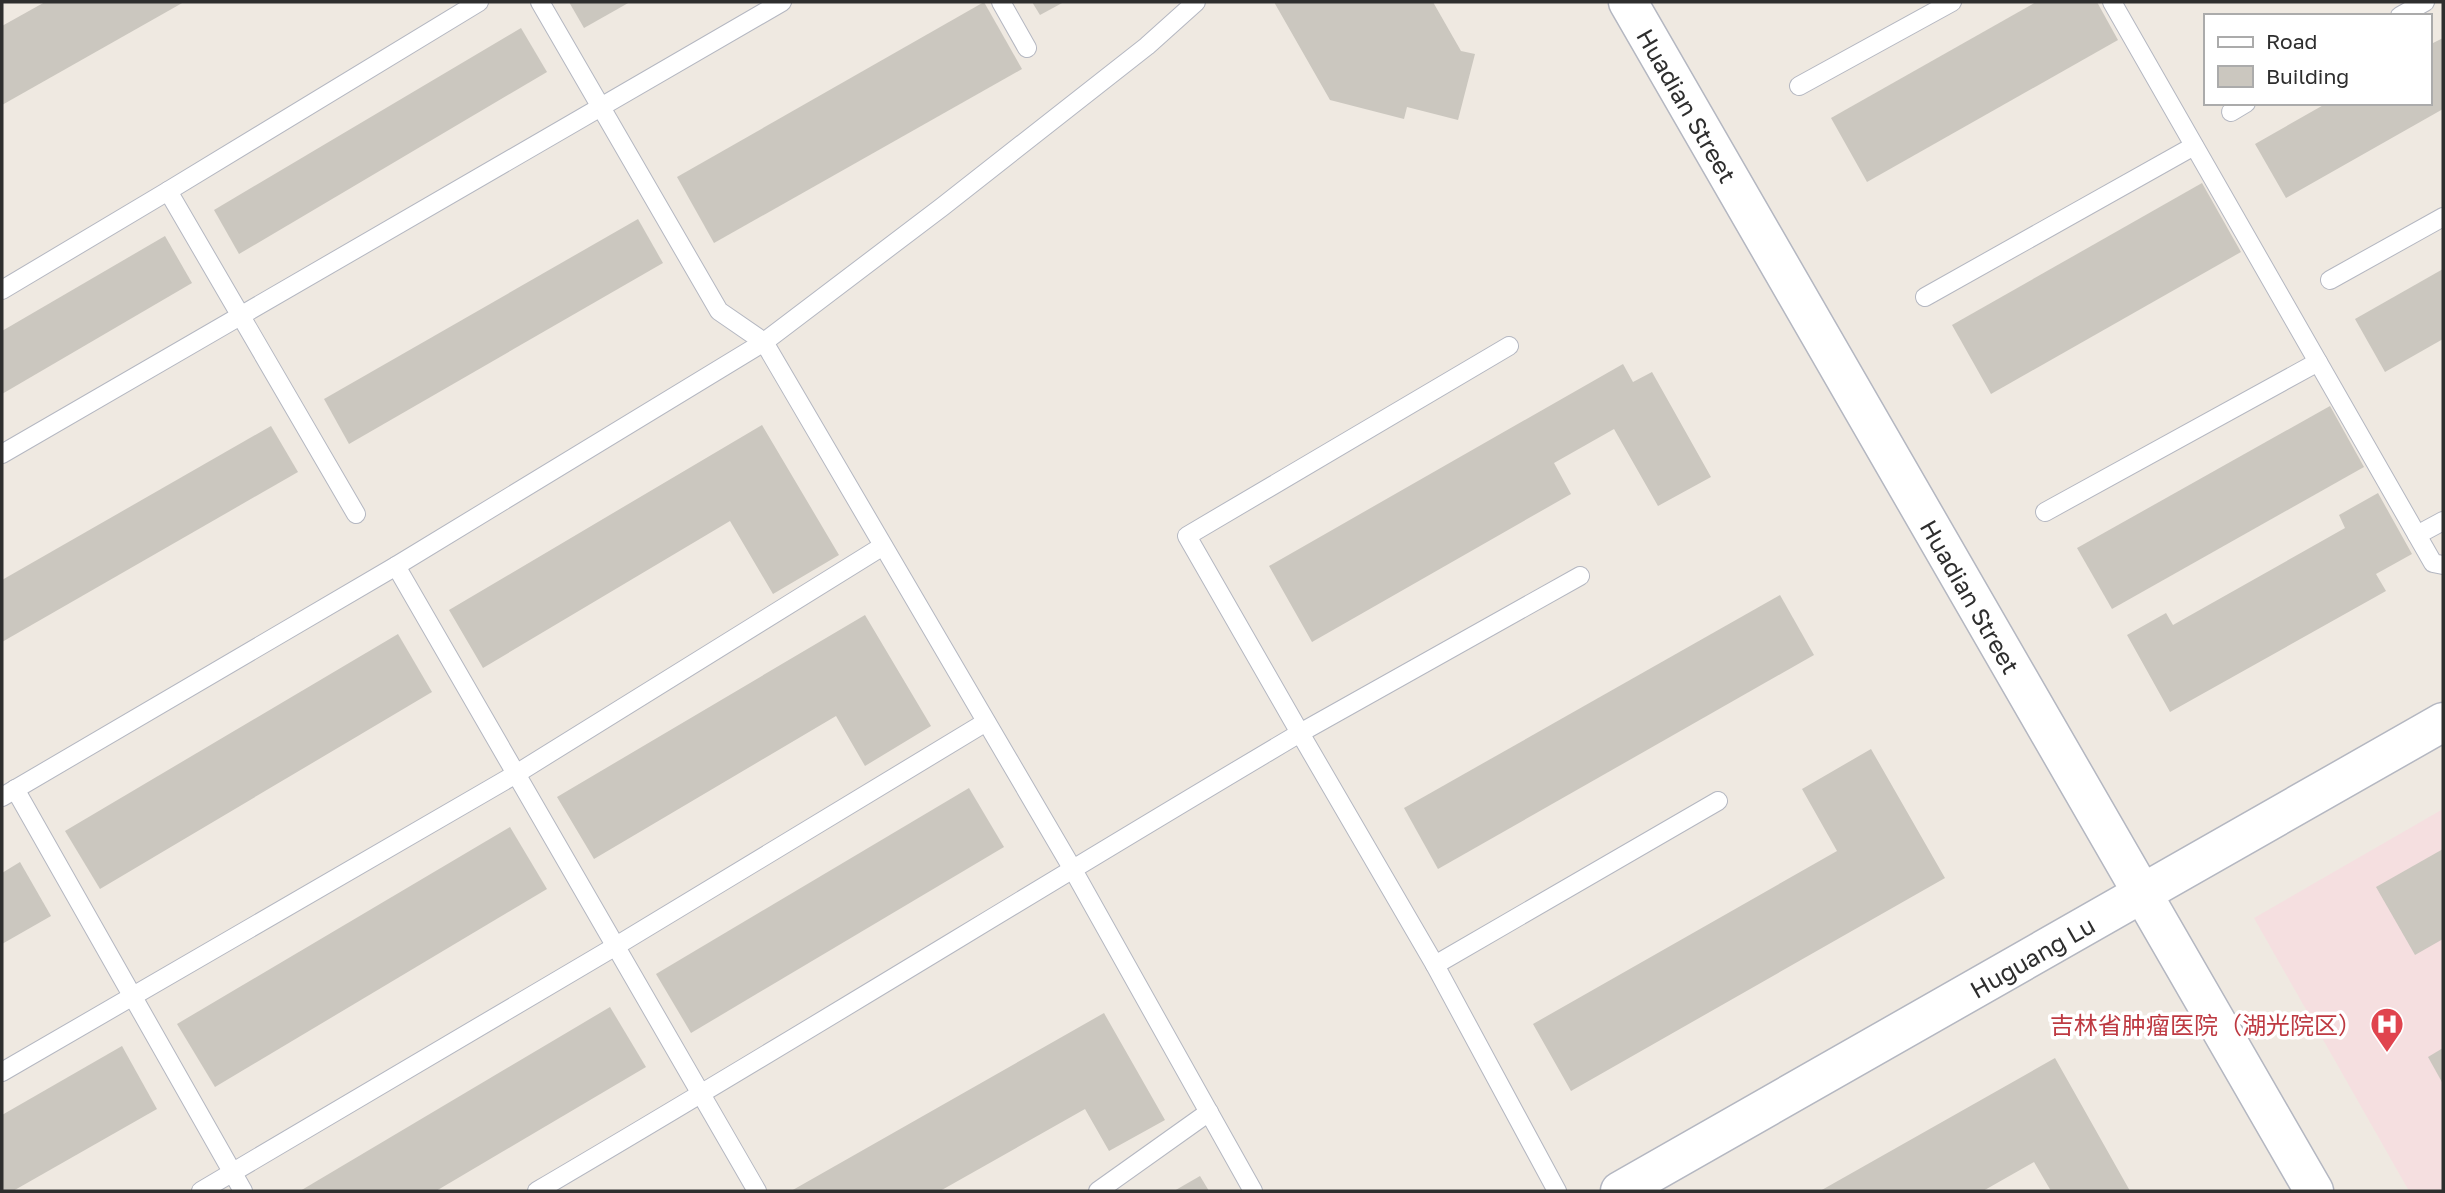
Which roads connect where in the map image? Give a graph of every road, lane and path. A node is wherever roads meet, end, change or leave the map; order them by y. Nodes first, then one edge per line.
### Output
1 (479, 2) edge
2 (540, 2) edge
3 (782, 2) edge
4 (1001, 2) edge
5 (1196, 2) edge
6 (1628, 2) edge
7 (1952, 2) edge
8 (2112, 2) edge
9 (2425, 2) edge
10 (2404, 14) edge
11 (1027, 48) dead end
12 (1799, 86) dead end
13 (601, 107) junction
14 (2194, 146) junction
15 (168, 191) junction
16 (2443, 217) edge
17 (2330, 280) dead end
18 (2, 290) edge
19 (1925, 297) dead end
20 (240, 315) junction
21 (764, 342) junction
22 (1509, 346) dead end
23 (2318, 362) junction
24 (2, 454) edge
25 (2045, 513) dead end
26 (356, 514) dead end
27 (2443, 521) edge
28 (2417, 535) junction
29 (883, 546) junction
30 (2443, 565) edge
31 (396, 566) junction
32 (1580, 576) dead end
33 (986, 722) junction
34 (2443, 722) edge
35 (1300, 733) junction
36 (516, 774) junction
37 (8, 793) edge
38 (1718, 801) dead end
39 (1072, 868) junction
40 (2144, 893) junction
41 (616, 946) junction
42 (1435, 965) junction
43 (133, 998) junction
44 (2, 1072) edge
45 (702, 1094) junction
46 (1209, 1112) junction
47 (232, 1173) junction
48 (201, 1191) edge
49 (243, 1191) edge
50 (537, 1191) edge
51 (757, 1191) edge
52 (1098, 1191) edge
53 (1253, 1191) edge
54 (1557, 1191) edge
55 (1620, 1191) edge
56 (2315, 1191) edge

1 - 15 lane
2 - 13 lane
3 - 13 lane
4 - 11 lane
5 - 21 lane
6 - 40 street, Huadian Street
7 - 12 lane
8 - 14 lane
9 - 10 lane
13 - 20 lane
13 - 21 lane
14 - 19 lane
14 - 23 lane
15 - 18 lane
15 - 20 lane
16 - 17 lane
20 - 24 lane
20 - 26 lane
21 - 29 lane
21 - 31 lane
22 - 35 lane
23 - 25 lane
23 - 28 lane
27 - 28 lane
28 - 30 lane
29 - 33 lane
29 - 36 lane
31 - 36 lane
31 - 37 lane
32 - 35 lane
33 - 39 lane
33 - 41 lane
34 - 40 street, Huguang Lu
35 - 39 lane
35 - 42 lane
36 - 41 lane
36 - 43 lane
37 - 43 lane
38 - 42 lane
39 - 45 lane
39 - 46 lane
40 - 55 street, Huguang Lu
40 - 56 street, Huadian Street
41 - 45 lane
41 - 47 lane
42 - 54 lane
43 - 44 lane
43 - 47 lane
45 - 50 lane
45 - 51 lane
46 - 52 lane
46 - 53 lane
47 - 48 lane
47 - 49 lane

